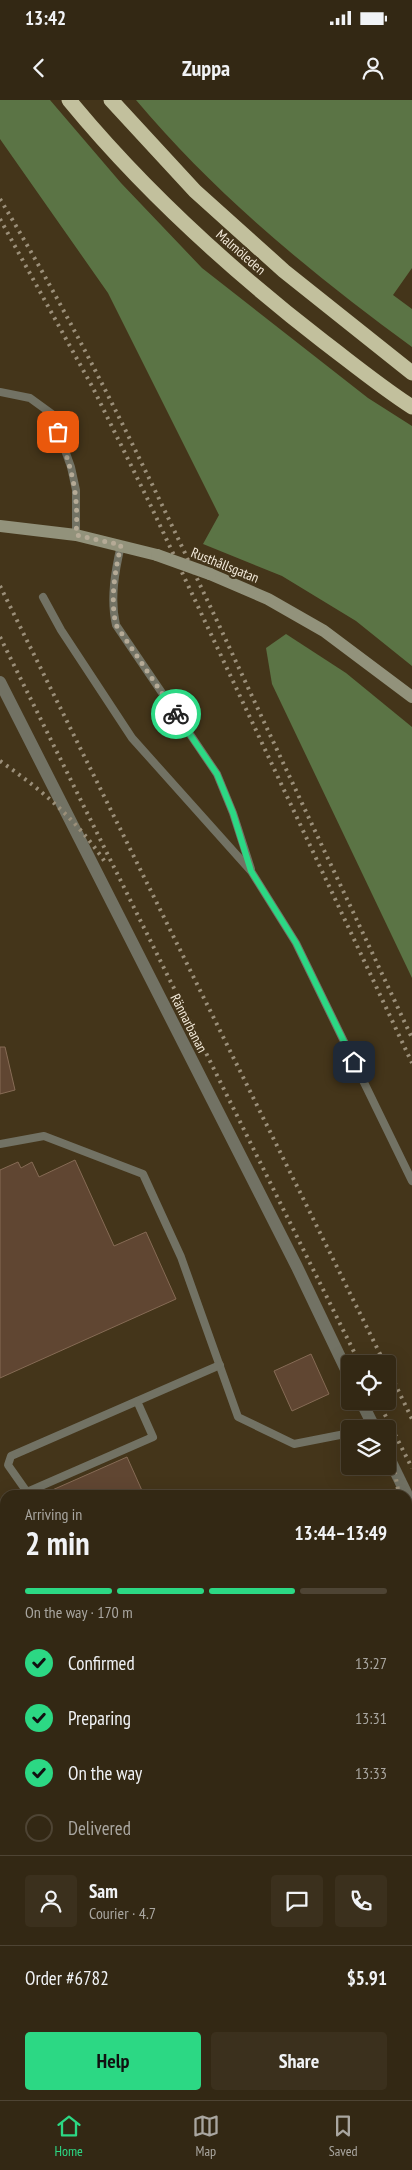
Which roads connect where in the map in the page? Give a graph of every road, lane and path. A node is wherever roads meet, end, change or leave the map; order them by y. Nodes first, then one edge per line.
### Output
1 (69, 100) edge
2 (111, 100) edge
3 (412, 373) edge
4 (0, 392) edge
5 (412, 407) edge
6 (0, 526) edge
7 (76, 535) junction
8 (121, 545) junction
9 (43, 597) dead end
10 (0, 682) edge
11 (412, 697) edge
12 (251, 871) junction
13 (0, 1144) edge
14 (412, 1181) edge
15 (341, 1360) edge
16 (220, 1365) junction
17 (137, 1401) junction
18 (341, 1435) edge
19 (396, 1473) edge
20 (26, 1490) edge
21 (32, 1490) edge
22 (404, 1490) edge

1 - 5 highway, Malmöleden
2 - 3 highway, Malmöleden
4 - 7 lane
6 - 7 main road, Rusthållsgatan
7 - 8 main road, Rusthållsgatan
8 - 11 main road, Rusthållsgatan, bridge
8 - 12 lane
9 - 12 lane
10 - 15 street, Rännarbanan
12 - 14 lane
13 - 16 lane
16 - 17 lane
16 - 18 lane
17 - 20 lane
17 - 21 lane
19 - 22 street

